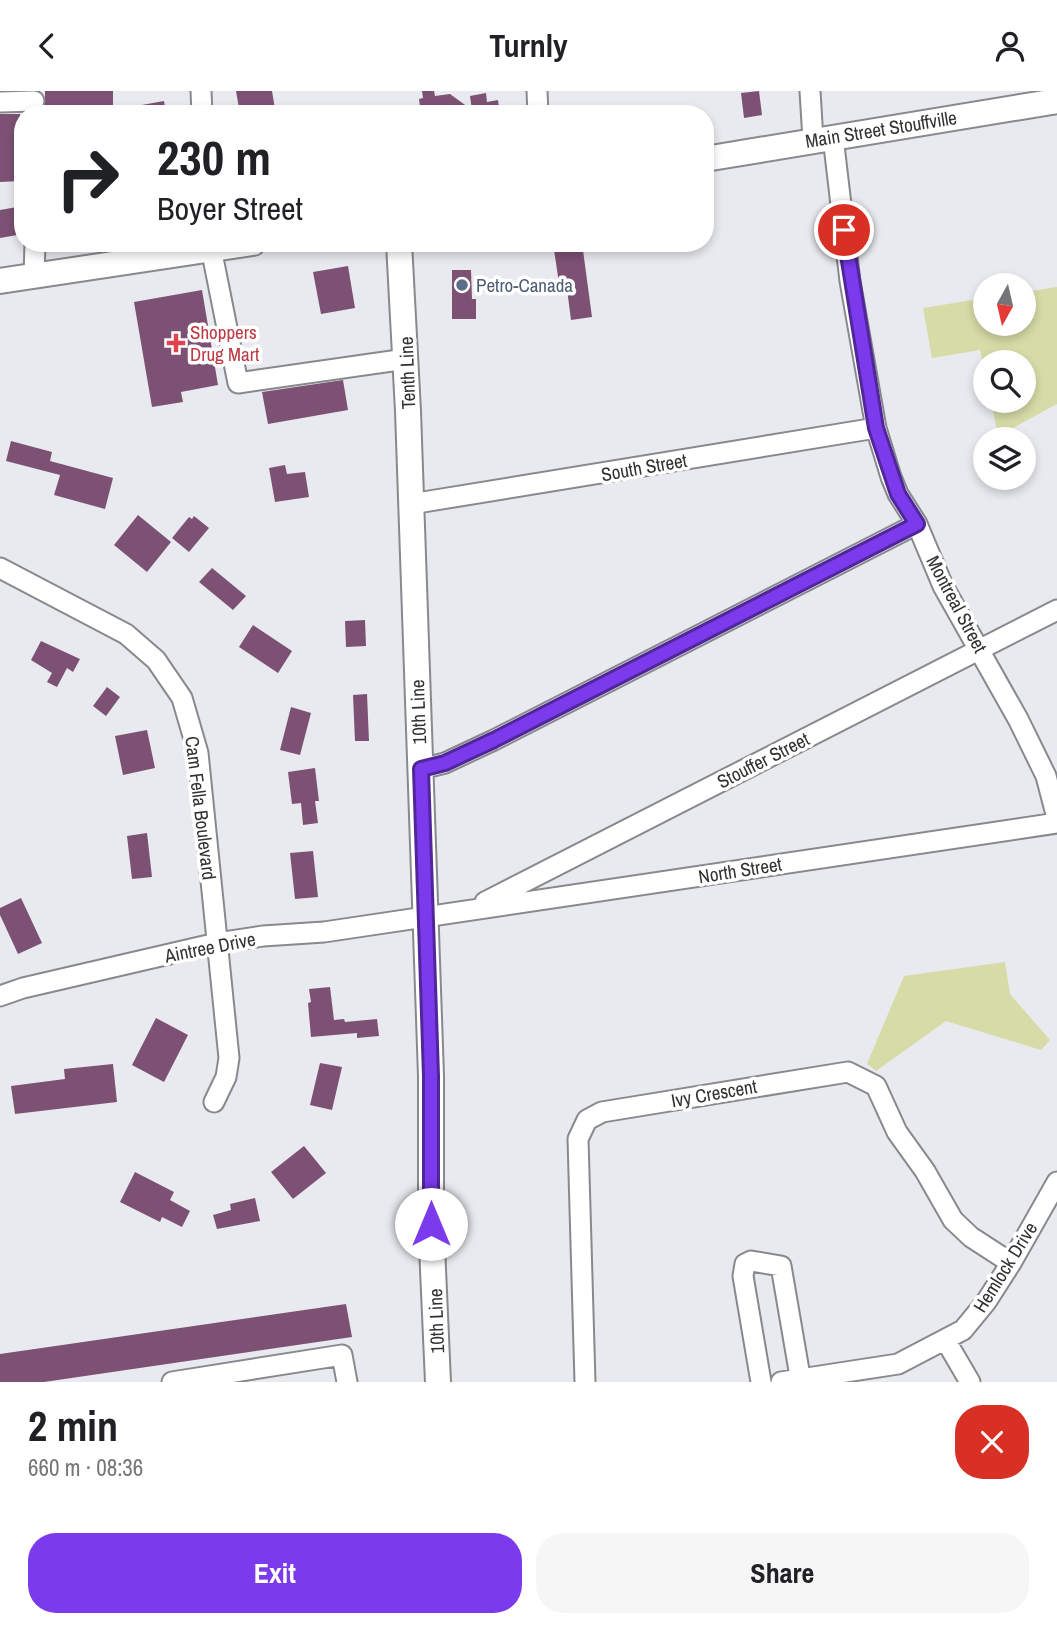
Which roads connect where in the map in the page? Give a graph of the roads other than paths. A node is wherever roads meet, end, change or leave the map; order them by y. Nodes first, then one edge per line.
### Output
1 (810, 91) edge
2 (0, 101) edge
3 (1057, 101) edge
4 (34, 102) edge
5 (823, 139) junction
6 (714, 157) edge
7 (35, 252) edge
8 (182, 252) edge
9 (212, 252) edge
10 (400, 252) edge
11 (34, 277) junction
12 (0, 281) edge
13 (406, 359) junction
14 (876, 428) junction
15 (411, 504) junction
16 (917, 524) junction
17 (0, 568) edge
18 (1057, 610) edge
19 (980, 649) junction
20 (421, 769) junction
21 (1057, 820) edge
22 (468, 911) junction
23 (424, 917) junction
24 (217, 943) junction
25 (0, 996) edge
26 (214, 1102) dead end
27 (1057, 1182) edge
28 (1010, 1263) junction
29 (946, 1341) junction
30 (801, 1380) edge
31 (172, 1382) edge
32 (347, 1382) edge
33 (438, 1382) edge
34 (585, 1382) edge
35 (761, 1382) edge
36 (781, 1382) edge
37 (970, 1382) edge

1 - 5 street, Montreal Street
2 - 4 street
3 - 5 main road, Main Street Stouffville
5 - 6 main road, Main Street Stouffville
5 - 14 street, Montreal Street
7 - 11 street
8 - 11 main road
9 - 13 street
10 - 13 main road, Tenth Line
11 - 12 main road
13 - 15 main road, Tenth Line
14 - 15 street, South Street
14 - 16 street, Montreal Street
15 - 20 main road, 10th Line
16 - 19 street, Montreal Street
16 - 20 street
17 - 24 street, Cam Fella Boulevard
18 - 19 street, Stouffer Street
19 - 21 street, Montreal Street
19 - 22 street, Stouffer Street
20 - 23 main road, 10th Line
21 - 22 street, North Street
22 - 23 street, North Street
23 - 24 street, Aintree Drive
23 - 33 main road, 10th Line
24 - 25 street, Aintree Drive
24 - 26 street, Cam Fella Boulevard
27 - 28 street, Hemlock Drive
28 - 29 street, Hemlock Drive
28 - 34 street, Ivy Crescent
29 - 30 street, Hemlock Drive
29 - 37 street
30 - 35 street
30 - 36 street, Hemlock Drive
31 - 32 street

